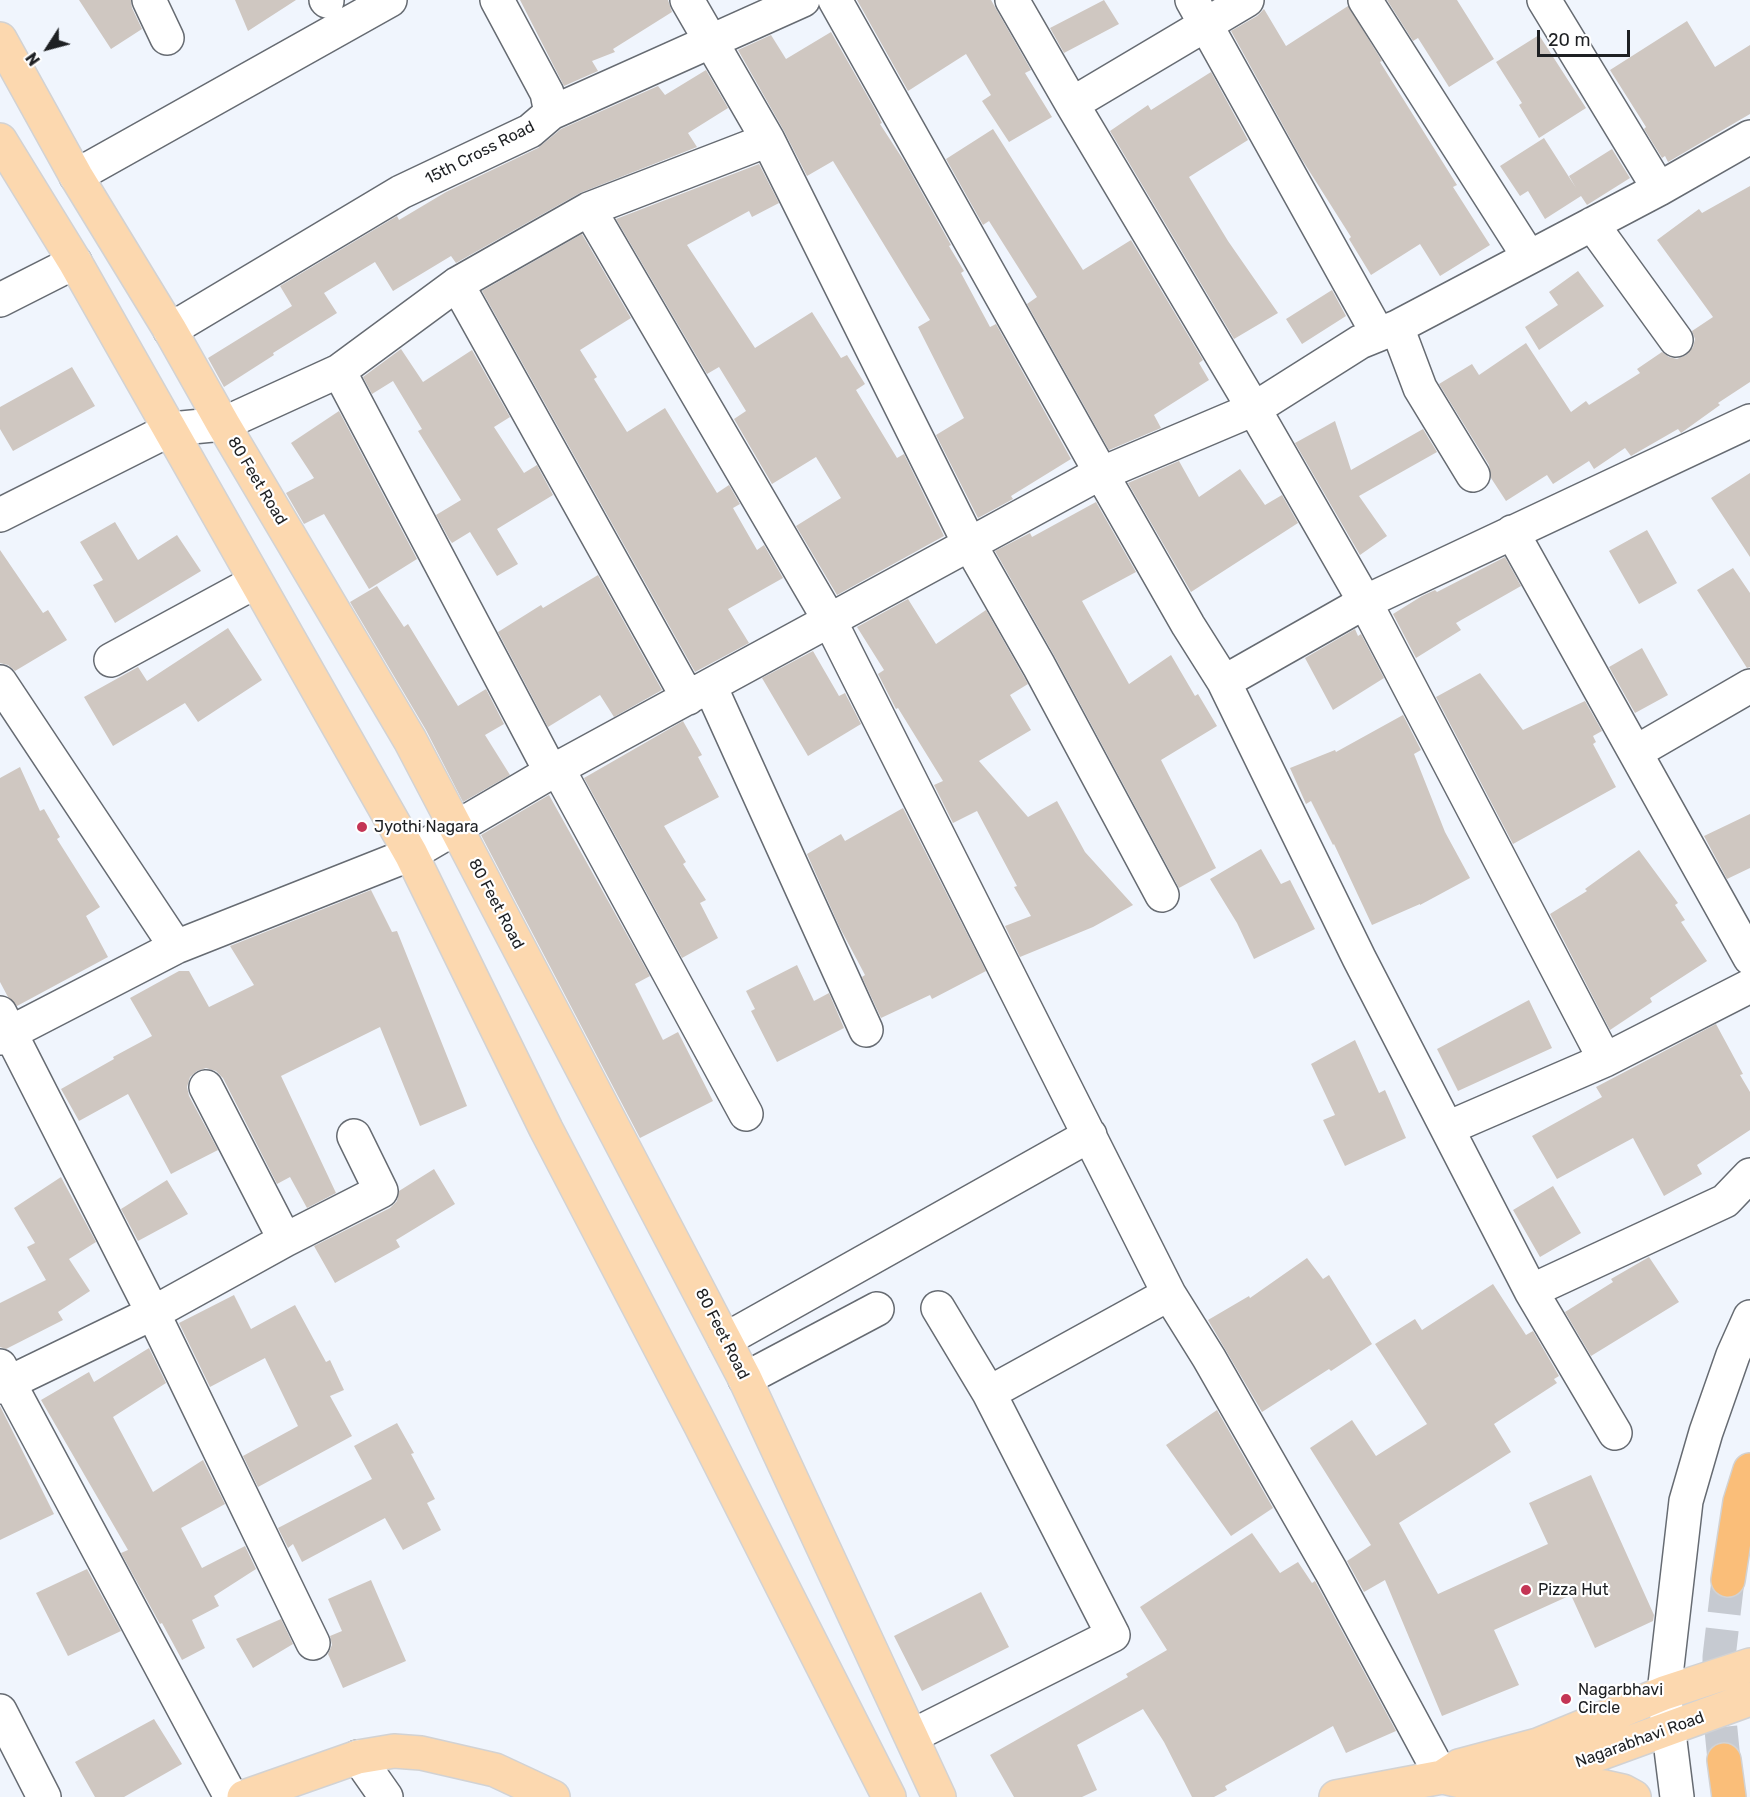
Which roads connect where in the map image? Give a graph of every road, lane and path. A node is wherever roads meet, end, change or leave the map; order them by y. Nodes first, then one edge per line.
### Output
1 (149, 0) edge
2 (390, 0) edge
3 (497, 0) edge
4 (687, 0) edge
5 (803, 0) edge
6 (835, 0) edge
7 (1012, 0) edge
8 (1247, 0) edge
9 (1365, 0) edge
10 (1544, 0) edge
11 (1199, 13) edge
12 (167, 38) dead end
13 (0, 39) edge
14 (711, 41) junction
15 (1072, 104) junction
16 (551, 113) junction
17 (1750, 137) edge
18 (0, 140) edge
19 (768, 140) junction
20 (76, 176) junction
21 (1659, 189) junction
22 (589, 209) junction
23 (1592, 224) junction
24 (1528, 257) junction
25 (75, 262) junction
26 (457, 284) junction
27 (0, 300) edge
28 (170, 330) junction
29 (1388, 330) junction
30 (1676, 340) dead end
31 (339, 371) junction
32 (1254, 409) junction
33 (1750, 421) edge
34 (223, 424) junction
35 (171, 429) junction
36 (1101, 473) junction
37 (1473, 475) dead end
38 (0, 515) edge
39 (1512, 532) junction
40 (970, 545) junction
41 (255, 582) junction
42 (1365, 602) junction
43 (830, 621) junction
44 (111, 660) dead end
45 (0, 682) edge
46 (1224, 682) junction
47 (1750, 686) edge
48 (699, 692) junction
49 (1636, 752) junction
50 (555, 770) junction
51 (456, 828) junction
52 (411, 854) junction
53 (1162, 895) dead end
54 (176, 946) junction
55 (1750, 958) edge
56 (1750, 986) edge
57 (4, 1028) edge
58 (866, 1030) dead end
59 (1605, 1060) junction
60 (206, 1087) dead end
61 (746, 1114) dead end
62 (1448, 1128) junction
63 (1090, 1135) junction
64 (354, 1136) dead end
65 (1750, 1175) edge
66 (285, 1240) junction
67 (1531, 1291) junction
68 (1169, 1294) junction
69 (938, 1308) dead end
70 (877, 1309) dead end
71 (153, 1313) junction
72 (1750, 1317) edge
73 (725, 1340) junction
74 (3, 1379) edge
75 (745, 1379) junction
76 (989, 1394) junction
77 (1616, 1432) dead end
78 (1750, 1470) edge
79 (1728, 1580) tunnel mouth
80 (313, 1643) dead end
81 (1747, 1667) edge
82 (1664, 1693) junction
83 (1750, 1699) edge
84 (0, 1711) edge
85 (1670, 1730) junction
86 (912, 1736) junction
87 (358, 1757) junction
88 (1724, 1760) tunnel mouth
89 (1442, 1777) junction
90 (1531, 1781) junction
91 (882, 1791) edge
92 (44, 1797) edge
93 (231, 1797) edge
94 (244, 1797) edge
95 (386, 1797) edge
96 (553, 1797) edge
97 (939, 1797) edge
98 (1336, 1797) edge
99 (1634, 1797) edge
100 (1677, 1797) edge
101 (1729, 1797) edge

1 - 12 street
2 - 20 street
3 - 16 street
4 - 14 street
5 - 14 street, 15th Cross Road
6 - 36 street
7 - 15 street
8 - 11 street
9 - 24 street
10 - 21 street
11 - 15 street
11 - 29 street
13 - 20 main road, 80 Feet Road
14 - 16 street, 15th Cross Road
14 - 19 street
15 - 32 street
16 - 28 street, 15th Cross Road
17 - 21 street
18 - 25 main road
19 - 22 street
19 - 40 street
20 - 28 main road, 80 Feet Road
21 - 23 street
22 - 26 street
22 - 43 street
23 - 24 street
23 - 30 street
24 - 29 street
25 - 27 street
25 - 35 main road
26 - 31 street
26 - 48 street
28 - 34 main road, 80 Feet Road
29 - 32 street
29 - 37 street
31 - 34 street
31 - 50 street
32 - 36 street
32 - 42 street
33 - 39 street
34 - 35 street
34 - 51 main road, 80 Feet Road
35 - 38 street
35 - 41 main road
36 - 40 street
36 - 46 street
39 - 42 street
39 - 49 street
40 - 43 street
40 - 53 street
41 - 44 street
41 - 52 main road
42 - 46 street
42 - 59 street
43 - 48 street
43 - 63 street
45 - 54 street
46 - 62 street
47 - 49 street
48 - 50 street
48 - 58 street
49 - 55 street
50 - 51 street
50 - 61 street
51 - 52 street
51 - 73 main road, 80 Feet Road
52 - 54 street
52 - 91 main road
54 - 57 street
56 - 59 street
57 - 71 street
59 - 62 street
60 - 66 street
62 - 67 street
63 - 68 street
63 - 73 street
64 - 66 street
65 - 67 street
66 - 71 street
67 - 77 street
68 - 76 street
68 - 89 street
69 - 76 street
70 - 75 street
71 - 74 street
71 - 80 street
72 - 82 street
73 - 75 main road, 80 Feet Road
74 - 93 street
75 - 86 main road, 80 Feet Road
76 - 86 street
78 - 79 highway
81 - 82 main road
82 - 85 street
82 - 89 main road
83 - 85 main road, Nagarabhavi Road
84 - 92 street
85 - 90 main road, Nagarabhavi Road
85 - 100 street
86 - 97 main road, 80 Feet Road
87 - 94 main road
87 - 95 street
87 - 96 main road
88 - 101 highway
89 - 90 main road
89 - 98 main road
90 - 99 main road

